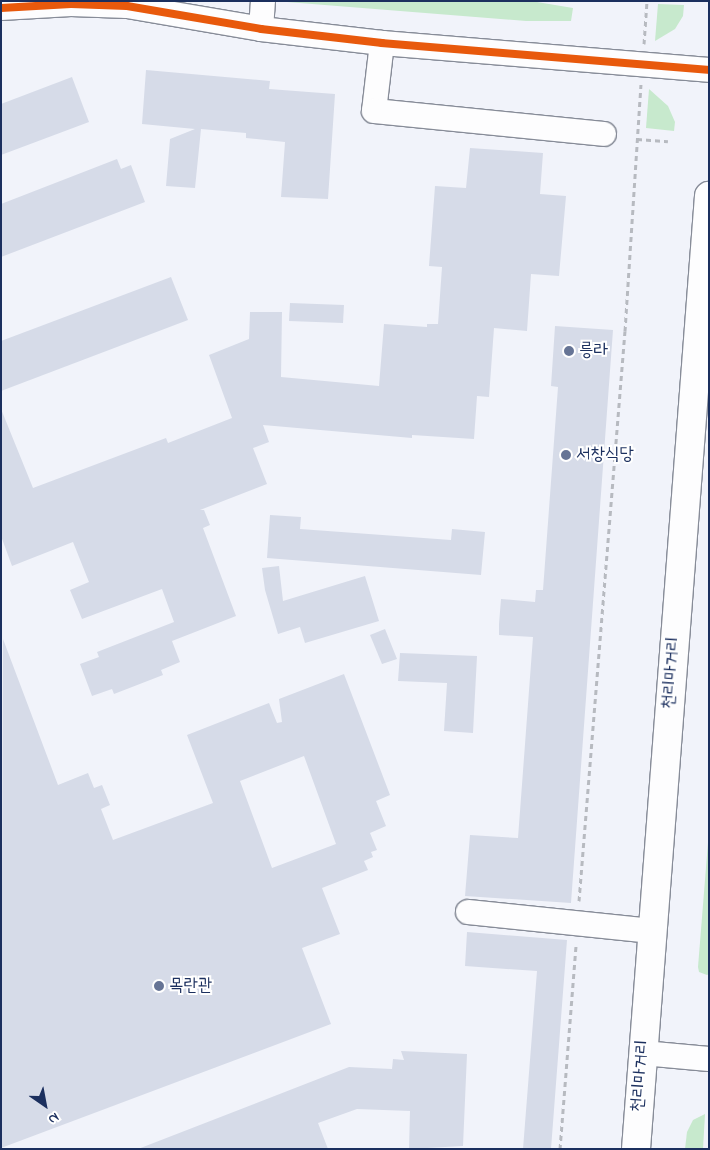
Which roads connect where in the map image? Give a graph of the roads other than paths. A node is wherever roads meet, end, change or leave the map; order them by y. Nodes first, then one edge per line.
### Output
1 (263, 1) edge
2 (128, 4) edge
3 (1, 8) edge
4 (261, 29) junction
5 (382, 43) junction
6 (709, 70) edge
7 (604, 134) dead end
8 (709, 196) edge
9 (468, 912) dead end
10 (652, 931) junction
11 (643, 1053) junction
12 (709, 1058) edge
13 (636, 1149) edge

1 - 4 street
2 - 3 street
2 - 4 street
4 - 5 street
5 - 6 street
5 - 7 street
8 - 10 main road, 천리마거리
9 - 10 street
10 - 11 main road, 천리마거리
11 - 12 street
11 - 13 main road, 천리마거리

